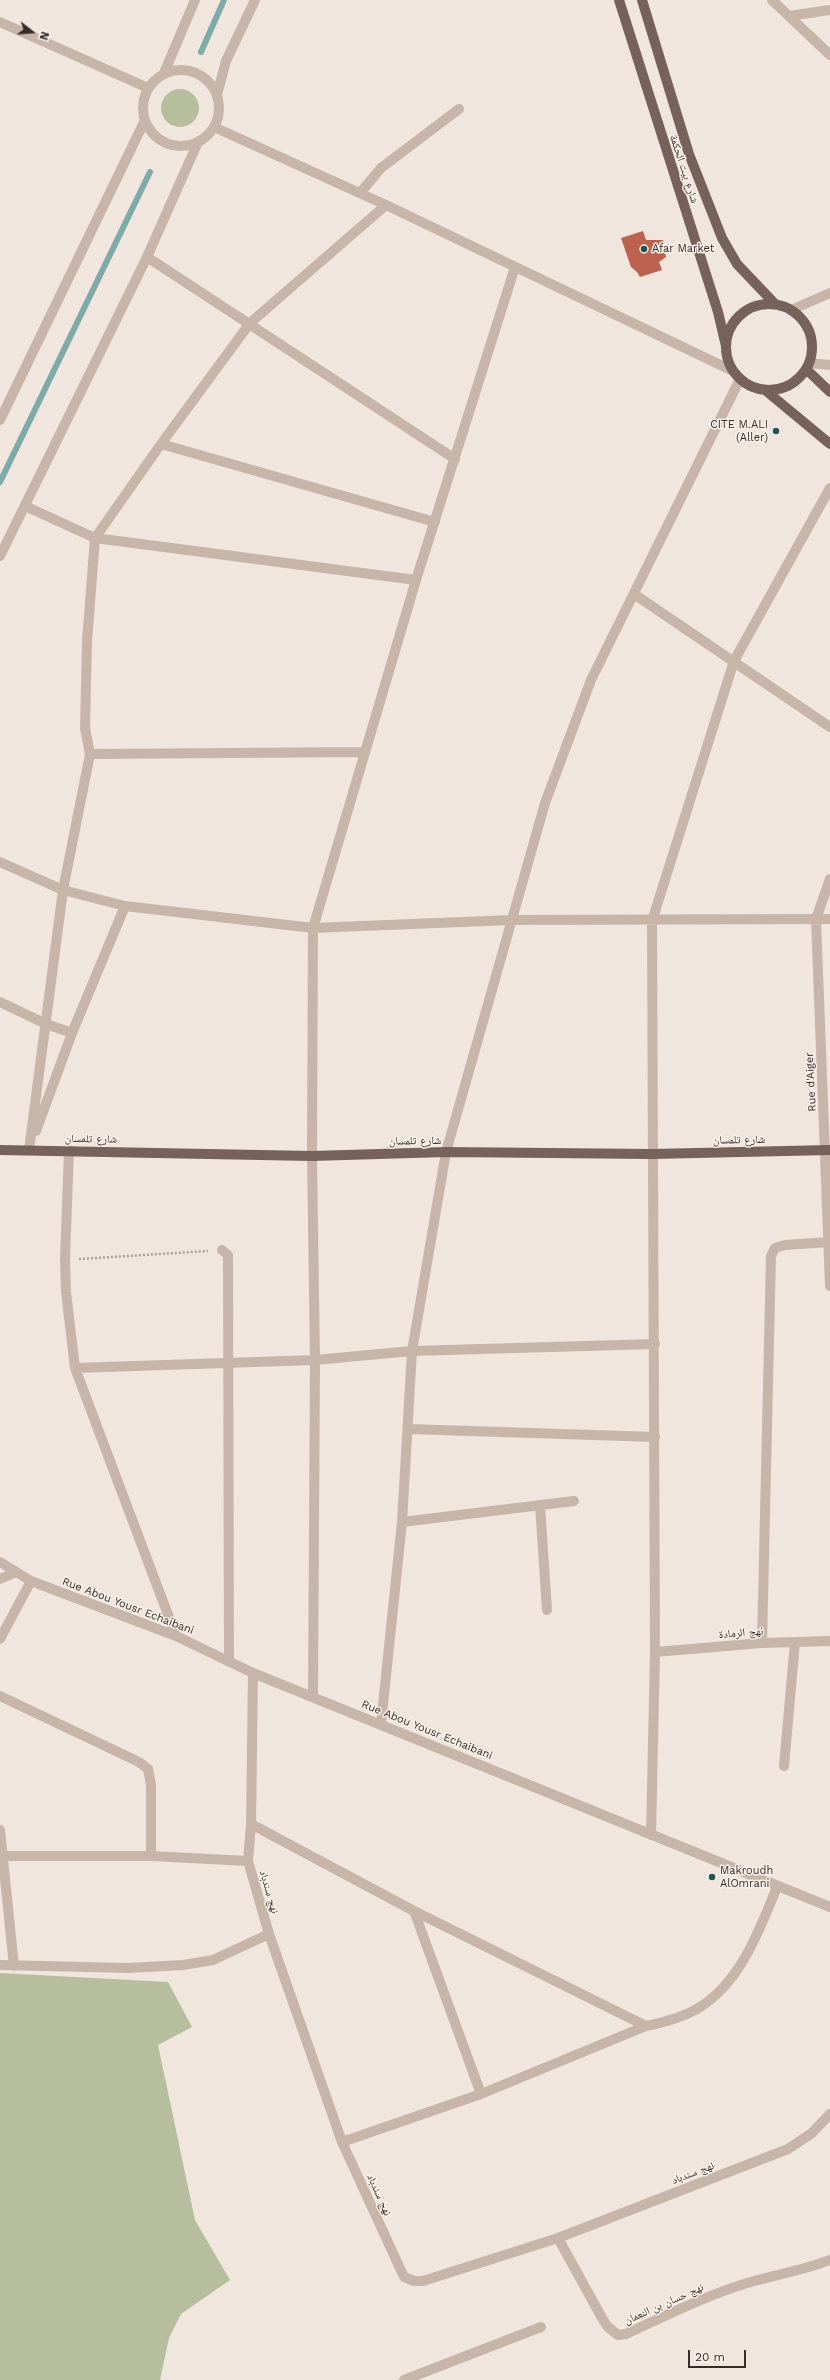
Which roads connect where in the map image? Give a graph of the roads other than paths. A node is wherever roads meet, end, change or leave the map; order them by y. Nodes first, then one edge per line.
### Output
1 (195, 0) edge
2 (256, 0) edge
3 (619, 0) edge
4 (642, 0) edge
5 (772, 0) edge
6 (830, 10) edge
7 (789, 16) junction
8 (0, 22) edge
9 (830, 56) edge
10 (164, 73) junction
11 (148, 88) junction
12 (217, 96) junction
13 (459, 109) dead end
14 (145, 120) junction
15 (214, 127) junction
16 (198, 142) junction
17 (360, 193) junction
18 (386, 205) junction
19 (147, 257) junction
20 (515, 267) junction
21 (830, 293) edge
22 (775, 304) junction
23 (791, 310) junction
24 (250, 323) junction
25 (726, 346) junction
26 (830, 365) edge
27 (808, 366) junction
28 (733, 372) junction
29 (740, 379) junction
30 (765, 390) junction
31 (830, 392) edge
32 (0, 420) edge
33 (161, 444) junction
34 (830, 444) edge
35 (455, 459) junction
36 (830, 488) edge
37 (25, 506) junction
38 (435, 522) junction
39 (95, 538) junction
40 (0, 556) edge
41 (416, 580) junction
42 (634, 594) junction
43 (734, 661) junction
44 (830, 728) edge
45 (365, 752) junction
46 (90, 754) junction
47 (0, 862) edge
48 (830, 879) edge
49 (63, 890) junction
50 (125, 906) junction
51 (816, 919) junction
52 (830, 919) edge
53 (512, 920) junction
54 (652, 921) junction
55 (313, 928) junction
56 (0, 1002) edge
57 (46, 1024) junction
58 (72, 1033) junction
59 (0, 1150) edge
60 (29, 1150) junction
61 (69, 1150) junction
62 (828, 1150) edge
63 (446, 1152) junction
64 (652, 1154) junction
65 (312, 1156) junction
66 (829, 1242) junction
67 (222, 1250) road end
68 (830, 1286) edge
69 (655, 1344) junction
70 (412, 1351) junction
71 (315, 1360) junction
72 (230, 1361) junction
73 (75, 1368) junction
74 (408, 1429) junction
75 (655, 1437) junction
76 (574, 1501) dead end
77 (540, 1505) junction
78 (402, 1522) junction
79 (0, 1562) edge
80 (16, 1572) junction
81 (0, 1579) edge
82 (32, 1581) junction
83 (547, 1610) dead end
84 (176, 1636) junction
85 (0, 1639) edge
86 (830, 1641) edge
87 (795, 1642) junction
88 (762, 1643) junction
89 (655, 1652) junction
90 (229, 1662) junction
91 (253, 1673) junction
92 (0, 1696) edge
93 (313, 1696) junction
94 (381, 1724) junction
95 (784, 1766) dead end
96 (251, 1824) junction
97 (0, 1830) edge
98 (650, 1835) junction
99 (3, 1856) junction
100 (150, 1856) junction
101 (248, 1861) junction
102 (777, 1887) junction
103 (830, 1907) edge
104 (414, 1911) junction
105 (269, 1934) junction
106 (0, 1965) edge
107 (14, 1966) junction
108 (646, 2026) junction
109 (481, 2094) junction
110 (830, 2114) edge
111 (342, 2142) junction
112 (558, 2238) junction
113 (830, 2260) edge
114 (541, 2327) dead end
115 (404, 2380) edge

1 - 10 street
2 - 12 street
3 - 25 main road, شارع بيت الحكمة
4 - 22 main road, شارع بيت الحكمة
5 - 7 street
6 - 7 street
7 - 9 street
8 - 11 street
10 - 11 street
10 - 12 street
11 - 14 street
12 - 15 street
13 - 17 street
14 - 16 street
14 - 32 street
15 - 16 street
15 - 17 street
16 - 19 street
17 - 18 street
18 - 20 street
18 - 24 street
19 - 24 street
19 - 37 street
20 - 28 street
20 - 35 street
21 - 23 street
22 - 23 main road, شارع بيت الحكمة
22 - 25 main road
23 - 27 main road, شارع بيت الحكمة
24 - 33 street
24 - 35 street
25 - 28 main road, شارع بيت الحكمة
26 - 27 street
27 - 30 main road, شارع بيت الحكمة
27 - 31 main road
28 - 29 main road, شارع بيت الحكمة
29 - 30 main road, شارع بيت الحكمة
29 - 42 street
30 - 34 main road, شارع بيت الحكمة
33 - 38 street
33 - 39 street
35 - 38 street
36 - 43 street
37 - 39 street
37 - 40 street
38 - 41 street
39 - 41 street
39 - 46 street
41 - 45 street
42 - 43 street
42 - 53 street
43 - 44 street
43 - 54 street
45 - 46 street
45 - 55 street
46 - 49 street
47 - 49 street
48 - 51 street, Rue d'Aiger
49 - 50 street
49 - 57 street
50 - 55 street
50 - 58 street
51 - 52 street
51 - 54 street
51 - 62 street, Rue d'Aiger
53 - 54 street
53 - 55 street
53 - 63 street
54 - 64 street
55 - 65 street
56 - 57 street
57 - 58 street
57 - 60 street
58 - 60 street
59 - 60 main road, شارع تلمسان
60 - 61 main road, شارع تلمسان
61 - 65 main road, شارع تلمسان
61 - 73 street
62 - 64 main road, شارع تلمسان
62 - 66 street, Rue d'Aiger
63 - 64 main road, شارع تلمسان
63 - 65 main road, شارع تلمسان
63 - 70 street
64 - 69 street
65 - 71 street
66 - 68 street, Rue d'Aiger
66 - 88 street
67 - 72 street
69 - 70 street
69 - 75 street
70 - 71 street
70 - 74 street
71 - 72 street
71 - 93 street
72 - 73 street
72 - 90 street
73 - 84 street
74 - 75 street
74 - 78 street
75 - 89 street
76 - 77 street
77 - 78 street
77 - 83 street
78 - 94 street
79 - 80 street, Rue Abou Yousr Echaibani
80 - 81 street
80 - 82 street, Rue Abou Yousr Echaibani
82 - 84 street, Rue Abou Yousr Echaibani
82 - 85 street
84 - 90 street, Rue Abou Yousr Echaibani
86 - 87 street, نهج الرمادة
87 - 88 street, نهج الرمادة
87 - 95 street
88 - 89 street, نهج الرمادة
89 - 98 street
90 - 91 street, Rue Abou Yousr Echaibani
91 - 93 street, Rue Abou Yousr Echaibani
91 - 96 street, نهج سندباد
92 - 100 street
93 - 94 street, Rue Abou Yousr Echaibani
94 - 98 street, Rue Abou Yousr Echaibani
96 - 101 street, نهج سندباد
96 - 104 street
97 - 99 street
98 - 102 street, Rue Abou Yousr Echaibani
99 - 100 street
99 - 107 street
100 - 101 street
101 - 105 street, نهج سندباد
102 - 103 street, Rue Abou Yousr Echaibani
102 - 108 street
104 - 108 street
104 - 109 street
105 - 107 street
105 - 111 street, نهج سندباد
106 - 107 street
108 - 109 street
109 - 111 street
110 - 112 street, نهج سندباد
111 - 112 street, نهج سندباد
112 - 113 street, نهج حسان بن النعمان
114 - 115 street

